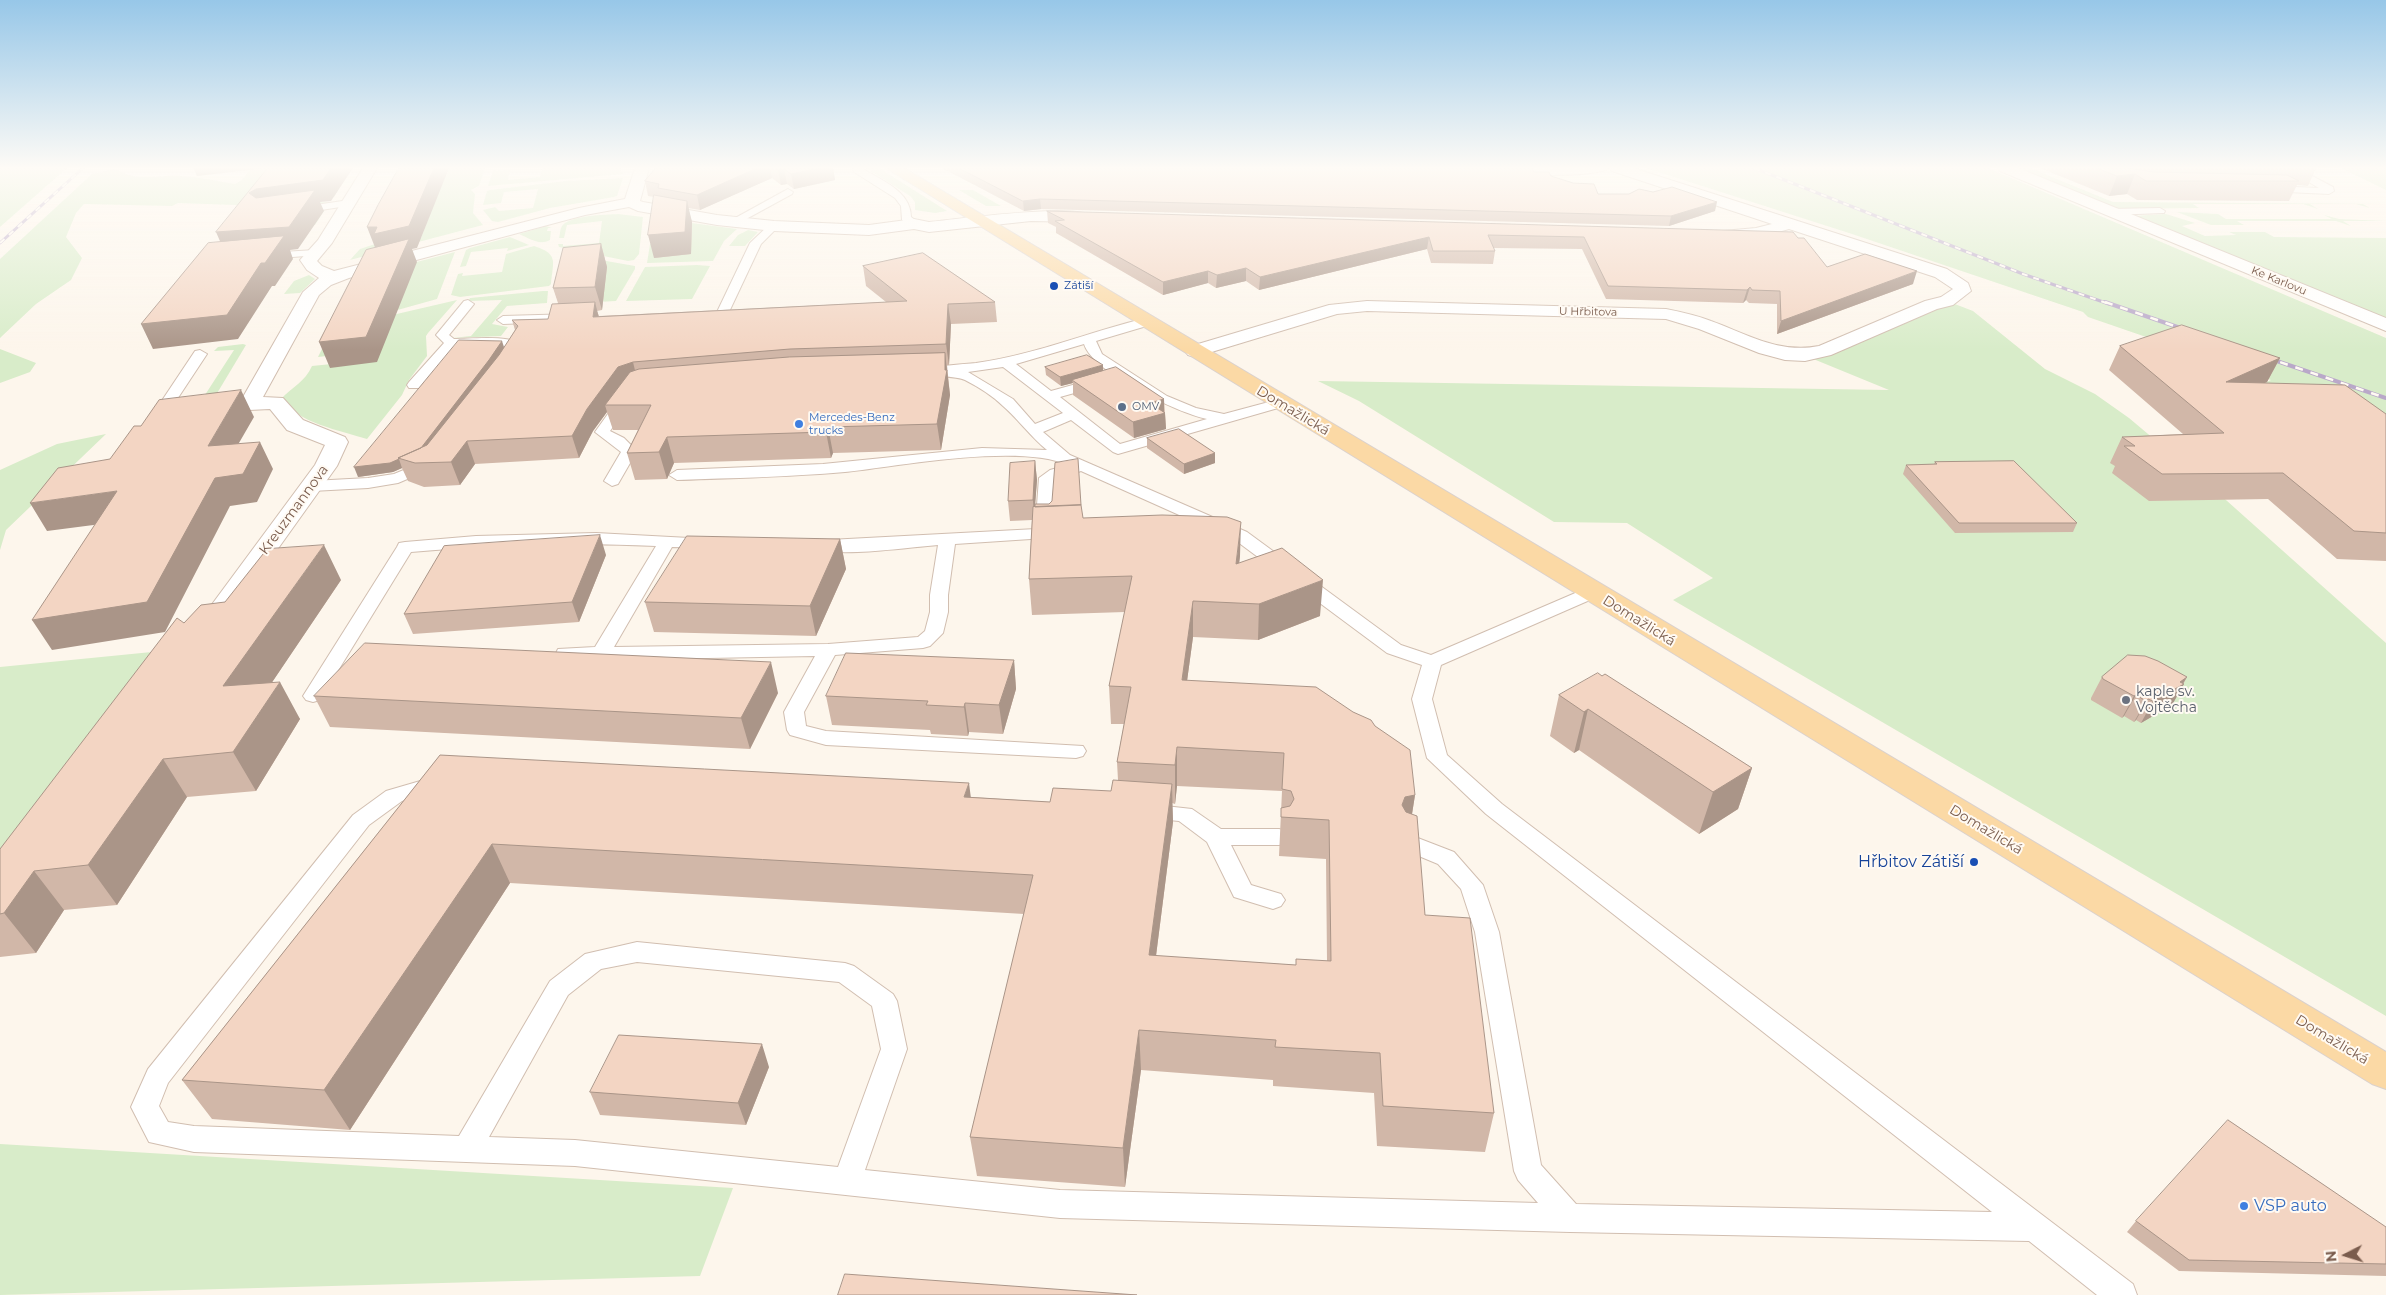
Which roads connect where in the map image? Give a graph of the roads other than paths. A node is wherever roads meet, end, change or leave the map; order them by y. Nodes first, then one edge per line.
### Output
1 (333, 228) edge
2 (518, 228) edge
3 (771, 228) edge
4 (831, 228) edge
5 (880, 228) edge
6 (992, 228) edge
7 (1773, 228) edge
8 (1802, 228) edge
9 (2149, 228) edge
10 (1715, 234) edge
11 (315, 253) junction
12 (256, 257) edge
13 (334, 277) junction
14 (468, 304) dead end
15 (741, 312) edge
16 (584, 317) edge
17 (528, 319) junction
18 (503, 320) dead end
19 (1146, 322) junction
20 (2386, 325) edge
21 (1089, 338) junction
22 (451, 343) junction
23 (507, 343) junction
24 (1195, 351) junction
25 (200, 354) dead end
26 (1006, 363) junction
27 (946, 370) junction
28 (500, 372) edge
29 (908, 372) edge
30 (1123, 375) junction
31 (414, 385) dead end
32 (638, 390) edge
33 (1049, 396) junction
34 (1280, 403) junction
35 (1073, 414) junction
36 (172, 419) edge
37 (1224, 419) junction
38 (1034, 431) junction
39 (435, 457) edge
40 (1065, 458) junction
41 (1083, 466) junction
42 (677, 475) dead end
43 (612, 481) dead end
44 (312, 486) junction
45 (1044, 519) edge
46 (1214, 524) junction
47 (1174, 527) edge
48 (1075, 532) edge
49 (947, 539) junction
50 (668, 542) junction
51 (725, 545) edge
52 (802, 545) edge
53 (1593, 592) junction
54 (211, 623) edge
55 (341, 650) junction
56 (828, 650) junction
57 (361, 651) edge
58 (550, 653) edge
59 (600, 654) junction
60 (1432, 662) junction
61 (313, 696) edge
62 (1076, 751) dead end
63 (460, 779) edge
64 (1124, 810) edge
65 (1216, 837) junction
66 (1279, 837) edge
67 (1410, 842) edge
68 (1273, 900) dead end
69 (2386, 1072) edge
70 (467, 1149) junction
71 (847, 1182) junction
72 (1570, 1218) junction
73 (2034, 1227) junction
74 (2122, 1295) edge

1 - 11 street
2 - 13 street, Kreuzmannova
3 - 15 lane
4 - 5 street
6 - 19 main road, Domažlická
7 - 10 street
8 - 24 street, U Hřbitova
9 - 20 street, Ke Karlovu
11 - 12 lane
11 - 13 street
13 - 44 street, Kreuzmannova
14 - 22 lane
16 - 17 lane
17 - 18 lane
17 - 23 lane
19 - 21 lane
19 - 24 main road, Domažlická
21 - 26 lane
21 - 30 lane
22 - 23 lane
22 - 31 lane
23 - 28 lane
24 - 34 main road, Domažlická
25 - 36 lane
26 - 27 lane
26 - 33 lane
27 - 29 lane
27 - 38 lane
30 - 33 lane
30 - 37 lane
32 - 43 lane
33 - 35 lane
34 - 37 lane
34 - 53 main road, Domažlická
35 - 37 lane
35 - 38 lane
38 - 40 lane
39 - 44 lane
40 - 41 lane
40 - 42 lane
41 - 45 lane
41 - 46 lane
44 - 54 street, Kreuzmannova
46 - 47 lane
46 - 60 lane
48 - 49 lane
49 - 52 lane
49 - 56 lane
50 - 51 lane
50 - 55 lane
50 - 59 lane
53 - 60 lane
53 - 69 main road, Domažlická
55 - 57 lane
55 - 61 lane
56 - 59 lane
56 - 62 lane
58 - 59 lane
60 - 73 lane
63 - 70 lane
64 - 65 lane
65 - 66 lane
65 - 68 lane
67 - 72 lane
70 - 71 lane
70 - 71 lane
71 - 72 lane
72 - 73 lane
73 - 74 lane

